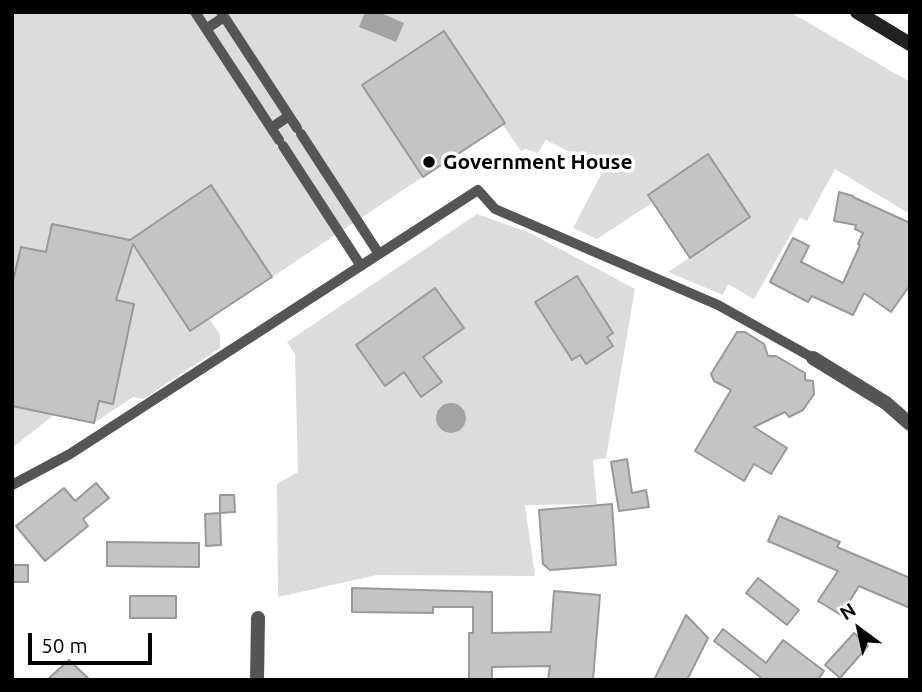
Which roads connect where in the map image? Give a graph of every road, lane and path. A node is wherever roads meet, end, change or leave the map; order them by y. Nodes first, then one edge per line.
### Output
1 (195, 12) edge
2 (857, 12) edge
3 (223, 14) edge
4 (206, 29) junction
5 (910, 44) edge
6 (289, 116) junction
7 (271, 128) junction
8 (379, 254) junction
9 (361, 266) junction
10 (813, 358) joint
11 (910, 424) edge
12 (12, 485) edge
13 (258, 618) dead end
14 (257, 680) edge

1 - 4 lane
2 - 5 street
3 - 4 lane
3 - 6 lane
4 - 7 lane
6 - 7 lane
6 - 8 lane
7 - 9 lane
8 - 9 lane
8 - 10 lane
9 - 12 lane
10 - 11 street
13 - 14 street

